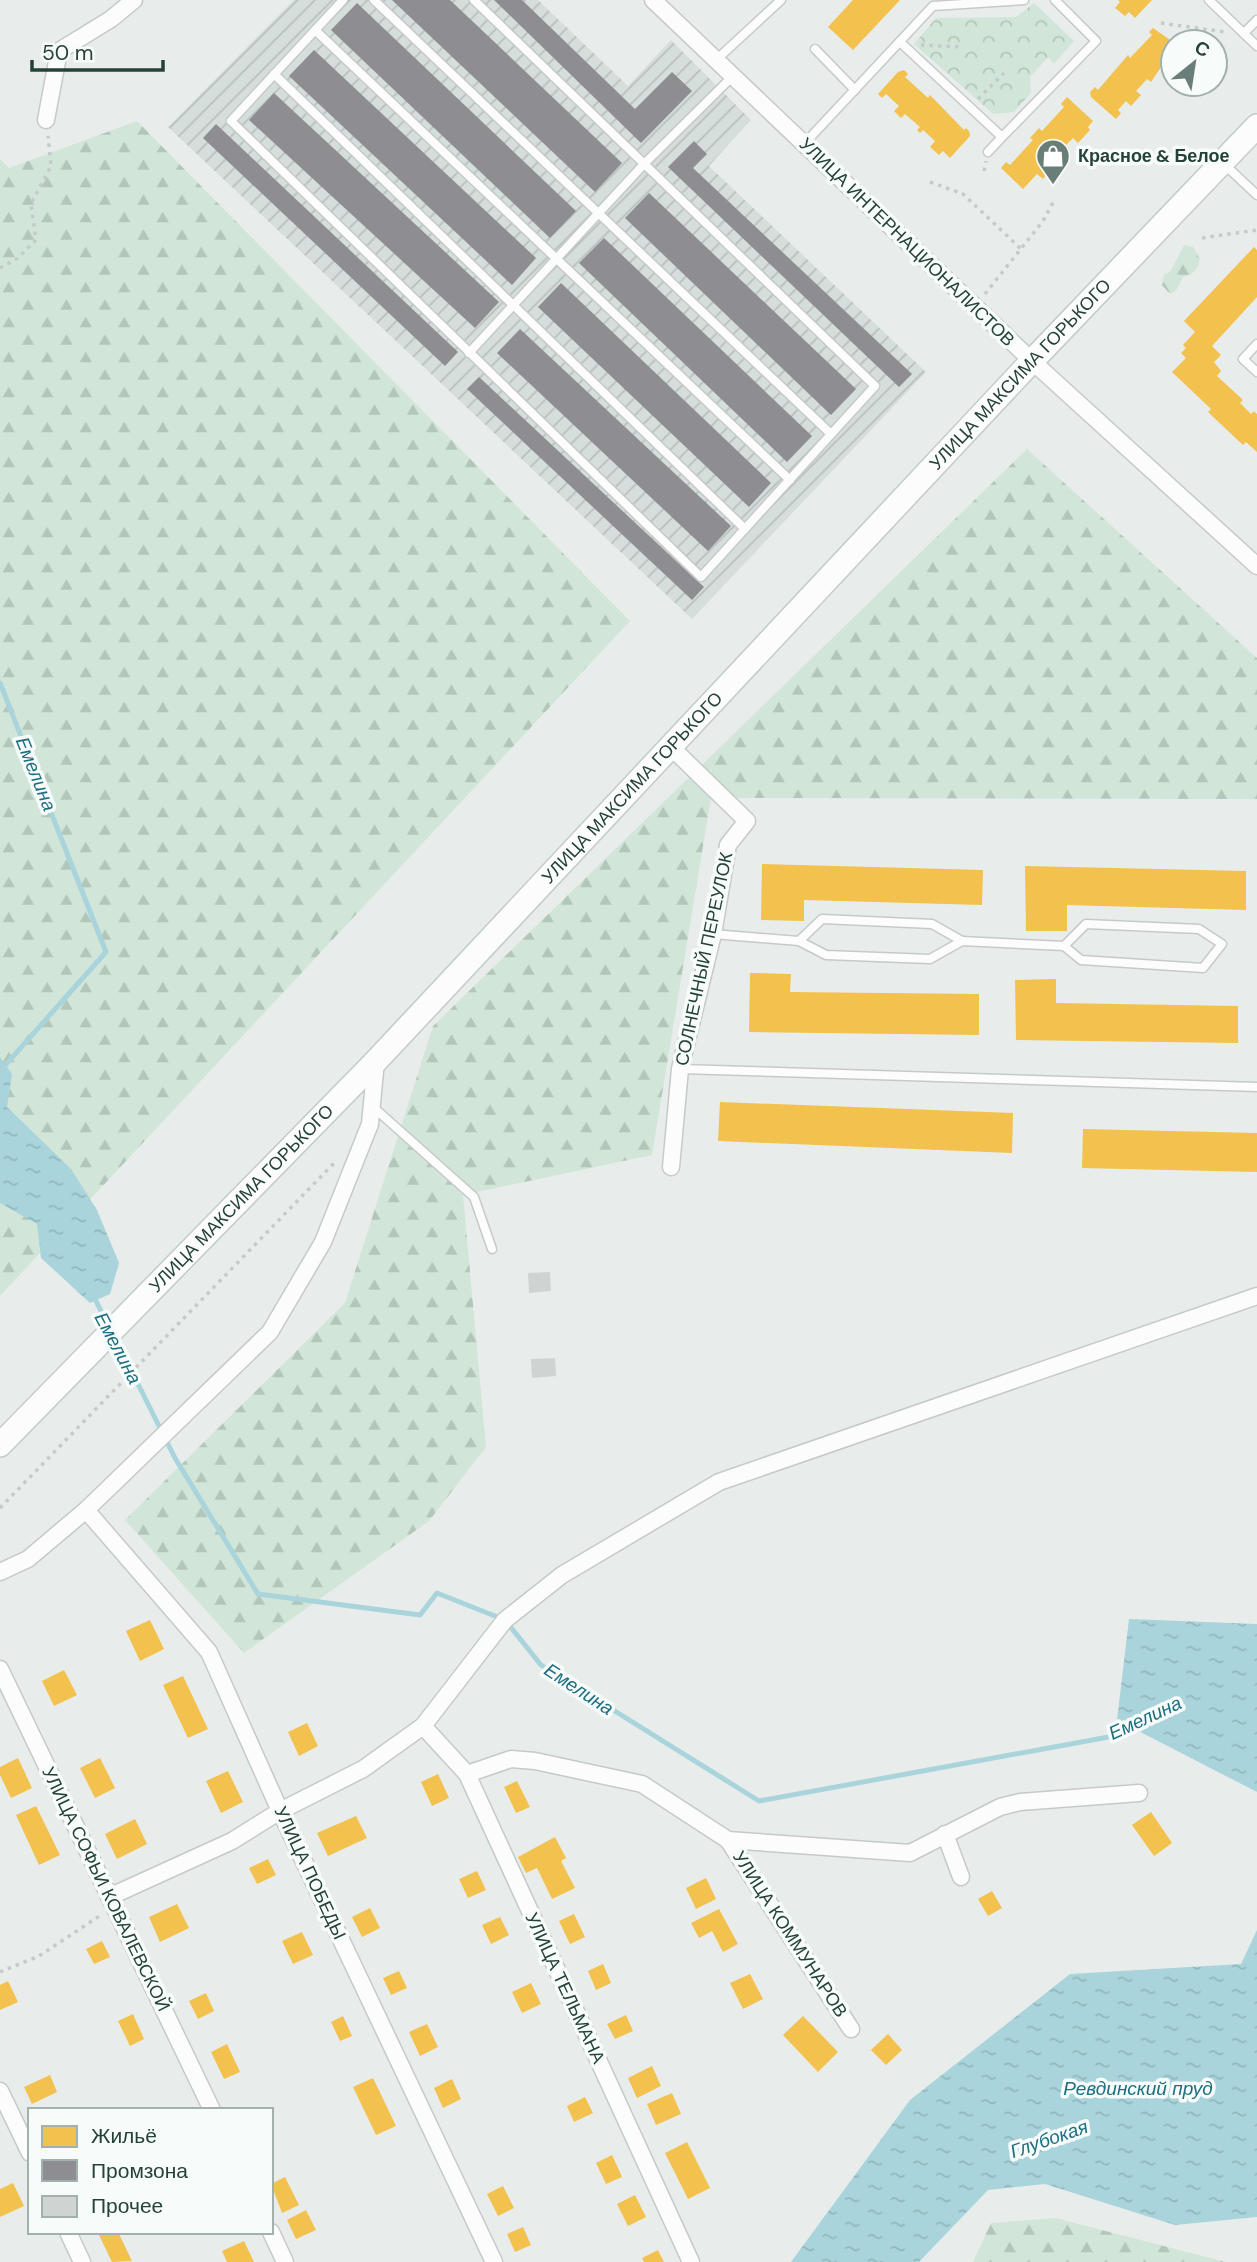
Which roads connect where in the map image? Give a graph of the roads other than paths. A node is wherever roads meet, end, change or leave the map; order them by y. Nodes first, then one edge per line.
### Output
1 (134, 0) edge
2 (343, 0) edge
3 (374, 0) edge
4 (474, 0) edge
5 (653, 0) edge
6 (780, 0) edge
7 (1024, 0) edge
8 (1055, 0) edge
9 (1209, 0) edge
10 (1257, 20) edge
11 (315, 30) junction
12 (1244, 33) junction
13 (902, 44) junction
14 (1257, 46) edge
15 (815, 49) dead end
16 (716, 61) junction
17 (274, 74) junction
18 (733, 76) junction
19 (855, 90) junction
20 (46, 120) road end
21 (1257, 126) edge
22 (1003, 137) junction
23 (805, 144) junction
24 (988, 152) dead end
25 (645, 163) junction
26 (1223, 163) junction
27 (1257, 195) edge
28 (597, 215) junction
29 (556, 259) junction
30 (513, 306) junction
31 (1257, 344) edge
32 (469, 353) junction
33 (1032, 361) junction
34 (1257, 372) edge
35 (831, 434) junction
36 (790, 480) junction
37 (745, 530) junction
38 (1257, 566) edge
39 (671, 747) junction
40 (713, 934) junction
41 (799, 941) junction
42 (962, 941) junction
43 (1064, 946) junction
44 (376, 1061) junction
45 (680, 1069) junction
46 (1257, 1087) edge
47 (372, 1106) junction
48 (671, 1167) dead end
49 (492, 1249) dead end
50 (1257, 1296) edge
51 (3, 1436) edge
52 (86, 1510) junction
53 (0, 1572) edge
54 (0, 1669) edge
55 (423, 1726) junction
56 (467, 1774) junction
57 (1139, 1793) dead end
58 (281, 1811) junction
59 (945, 1834) junction
60 (728, 1840) junction
61 (961, 1877) dead end
62 (111, 1901) junction
63 (852, 2029) dead end
64 (0, 2091) edge
65 (211, 2108) edge
66 (28, 2149) edge
67 (69, 2234) edge
68 (272, 2234) edge
69 (82, 2262) edge
70 (285, 2262) edge
71 (494, 2262) edge
72 (691, 2262) edge

1 - 20 street
2 - 11 lane
3 - 28 lane
4 - 25 lane
5 - 16 street, УЛИЦА ИНТЕРНАЦИОНАЛИСТОВ
6 - 16 lane
7 - 13 lane
8 - 22 lane
9 - 12 lane
10 - 12 lane
11 - 17 lane
11 - 29 lane
12 - 14 lane
13 - 19 lane
13 - 22 lane
15 - 19 lane
16 - 18 street, УЛИЦА ИНТЕРНАЦИОНАЛИСТОВ
17 - 30 lane
17 - 32 lane
18 - 23 street, УЛИЦА ИНТЕРНАЦИОНАЛИСТОВ
18 - 25 lane
19 - 23 lane
21 - 26 main road, УЛИЦА МАКСИМА ГОРЬКОГО
22 - 24 lane
23 - 33 street, УЛИЦА ИНТЕРНАЦИОНАЛИСТОВ
25 - 28 lane
25 - 35 lane
26 - 27 lane
26 - 33 main road, УЛИЦА МАКСИМА ГОРЬКОГО
28 - 29 lane
28 - 35 lane
29 - 30 lane
29 - 36 lane
30 - 32 lane
30 - 37 lane
31 - 34 lane
32 - 37 lane
33 - 38 street, УЛИЦА ИНТЕРНАЦИОНАЛИСТОВ
33 - 39 main road, УЛИЦА МАКСИМА ГОРЬКОГО
35 - 36 lane
36 - 37 lane
39 - 40 street, СОЛНЕЧНЫЙ ПЕРЕУЛОК
39 - 44 main road, УЛИЦА МАКСИМА ГОРЬКОГО
40 - 41 lane
40 - 45 street, СОЛНЕЧНЫЙ ПЕРЕУЛОК
41 - 42 lane
41 - 42 lane
42 - 43 lane
43 - 43 lane
44 - 47 street
44 - 51 main road, УЛИЦА МАКСИМА ГОРЬКОГО
45 - 46 lane
45 - 48 street, СОЛНЕЧНЫЙ ПЕРЕУЛОК
47 - 49 lane
47 - 52 street
50 - 55 street
52 - 53 street
52 - 58 street, УЛИЦА ПОБЕДЫ
54 - 62 street, УЛИЦА СОФЬИ КОВАЛЕВСКОЙ
55 - 56 street, УЛИЦА ТЕЛЬМАНА
55 - 58 street
56 - 60 street
56 - 72 street, УЛИЦА ТЕЛЬМАНА
57 - 59 street
58 - 62 street
58 - 71 street, УЛИЦА ПОБЕДЫ
59 - 60 street
59 - 61 street
60 - 63 street, УЛИЦА КОММУНАРОВ
62 - 65 street, УЛИЦА СОФЬИ КОВАЛЕВСКОЙ
64 - 66 street
67 - 69 street
68 - 70 street

